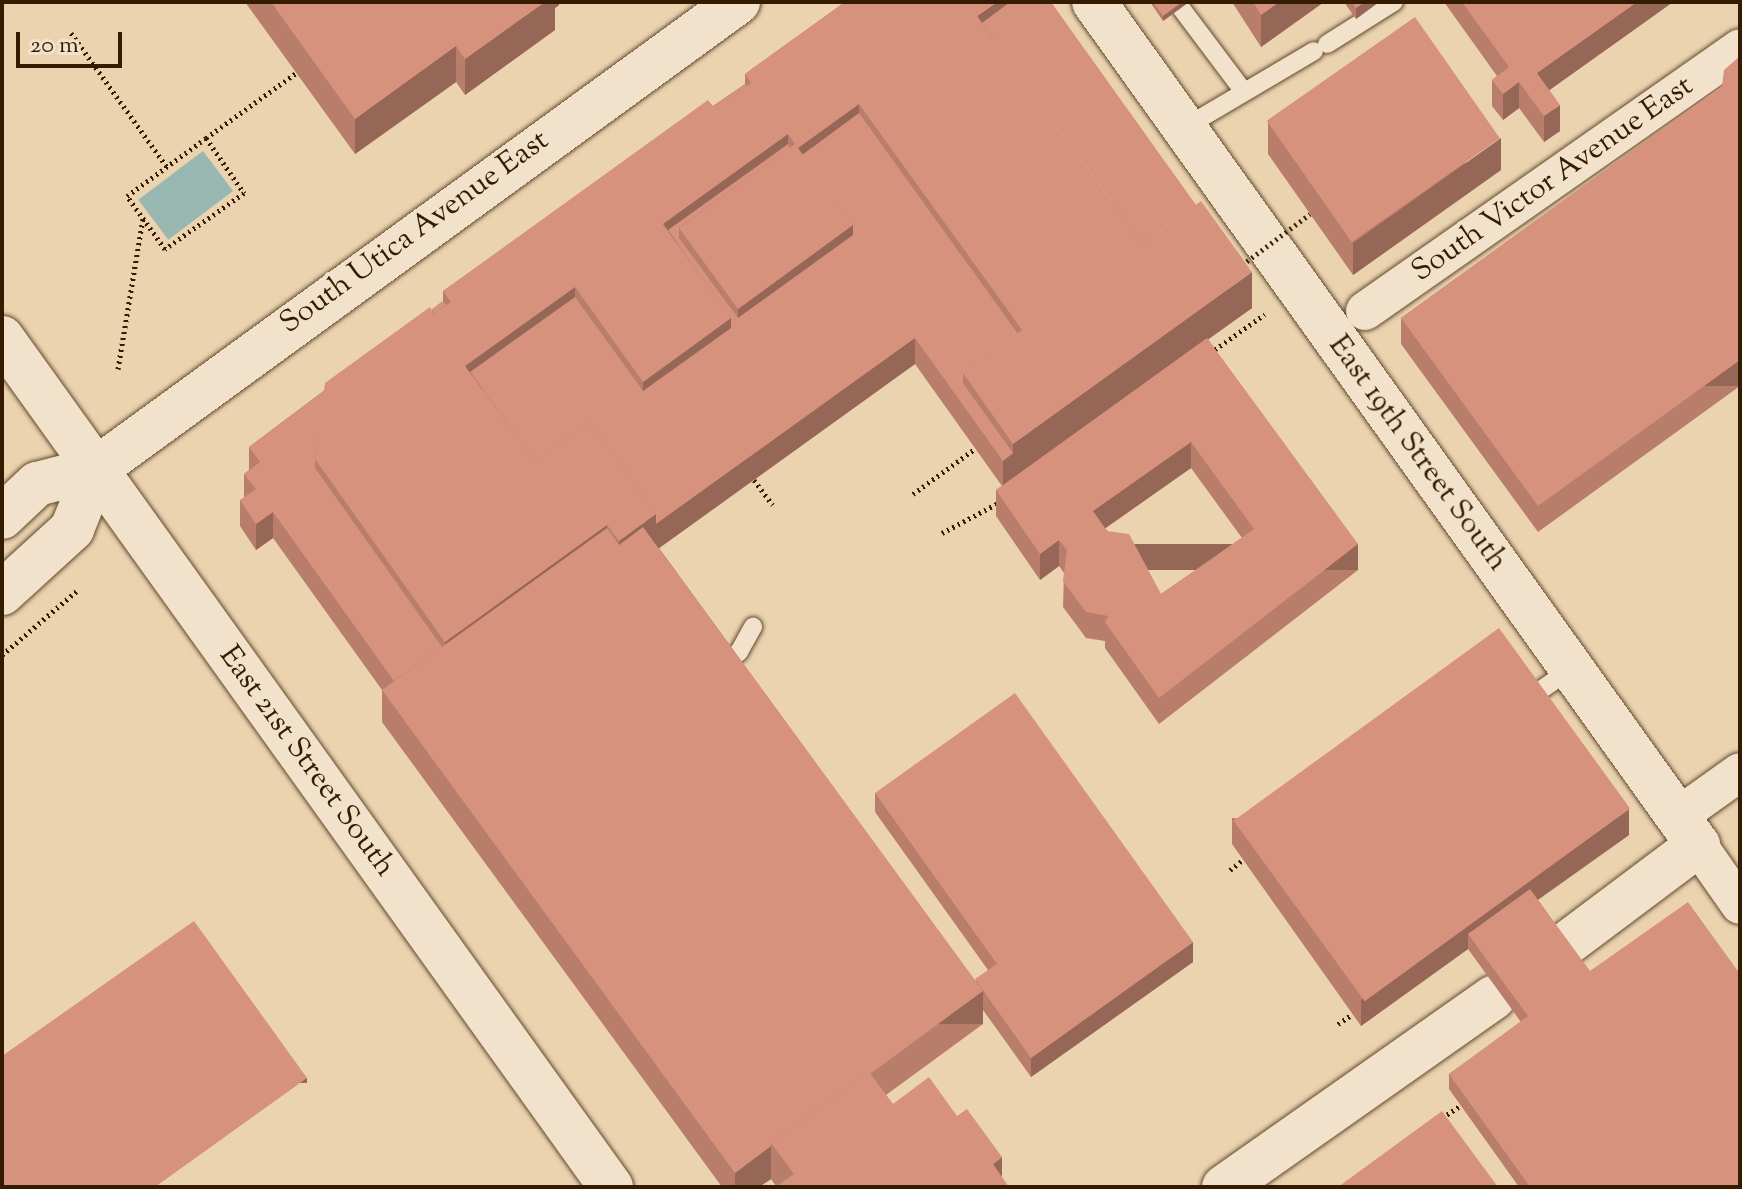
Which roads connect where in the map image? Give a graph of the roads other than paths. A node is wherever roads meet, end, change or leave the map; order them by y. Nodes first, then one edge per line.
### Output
1 (738, 2) edge
2 (1094, 2) edge
3 (1394, 2) edge
4 (1181, 8) edge
5 (1740, 48) edge
6 (1241, 88) junction
7 (1184, 128) junction
8 (1365, 311) dead end
9 (2, 338) edge
10 (96, 469) junction
11 (2, 517) edge
12 (2, 593) edge
13 (753, 627) dead end
14 (721, 666) edge
15 (1571, 669) junction
16 (1531, 697) edge
17 (1740, 772) edge
18 (1687, 831) junction
19 (1740, 905) edge
20 (1566, 944) edge
21 (1494, 997) edge
22 (611, 1187) edge
23 (1224, 1187) edge

1 - 10 main road, South Utica Avenue East
2 - 7 main road, East 19th Street South
3 - 6 lane
4 - 6 lane
5 - 8 street, South Victor Avenue East
6 - 7 lane
7 - 15 main road, East 19th Street South
9 - 10 main road, East 21st Street South
10 - 11 main road, South Utica Avenue East
10 - 12 main road
10 - 22 main road, East 21st Street South
13 - 14 lane
15 - 16 lane
15 - 18 main road, East 19th Street South
17 - 18 street
18 - 19 street, East 19th Street South
18 - 20 main road
21 - 23 main road

